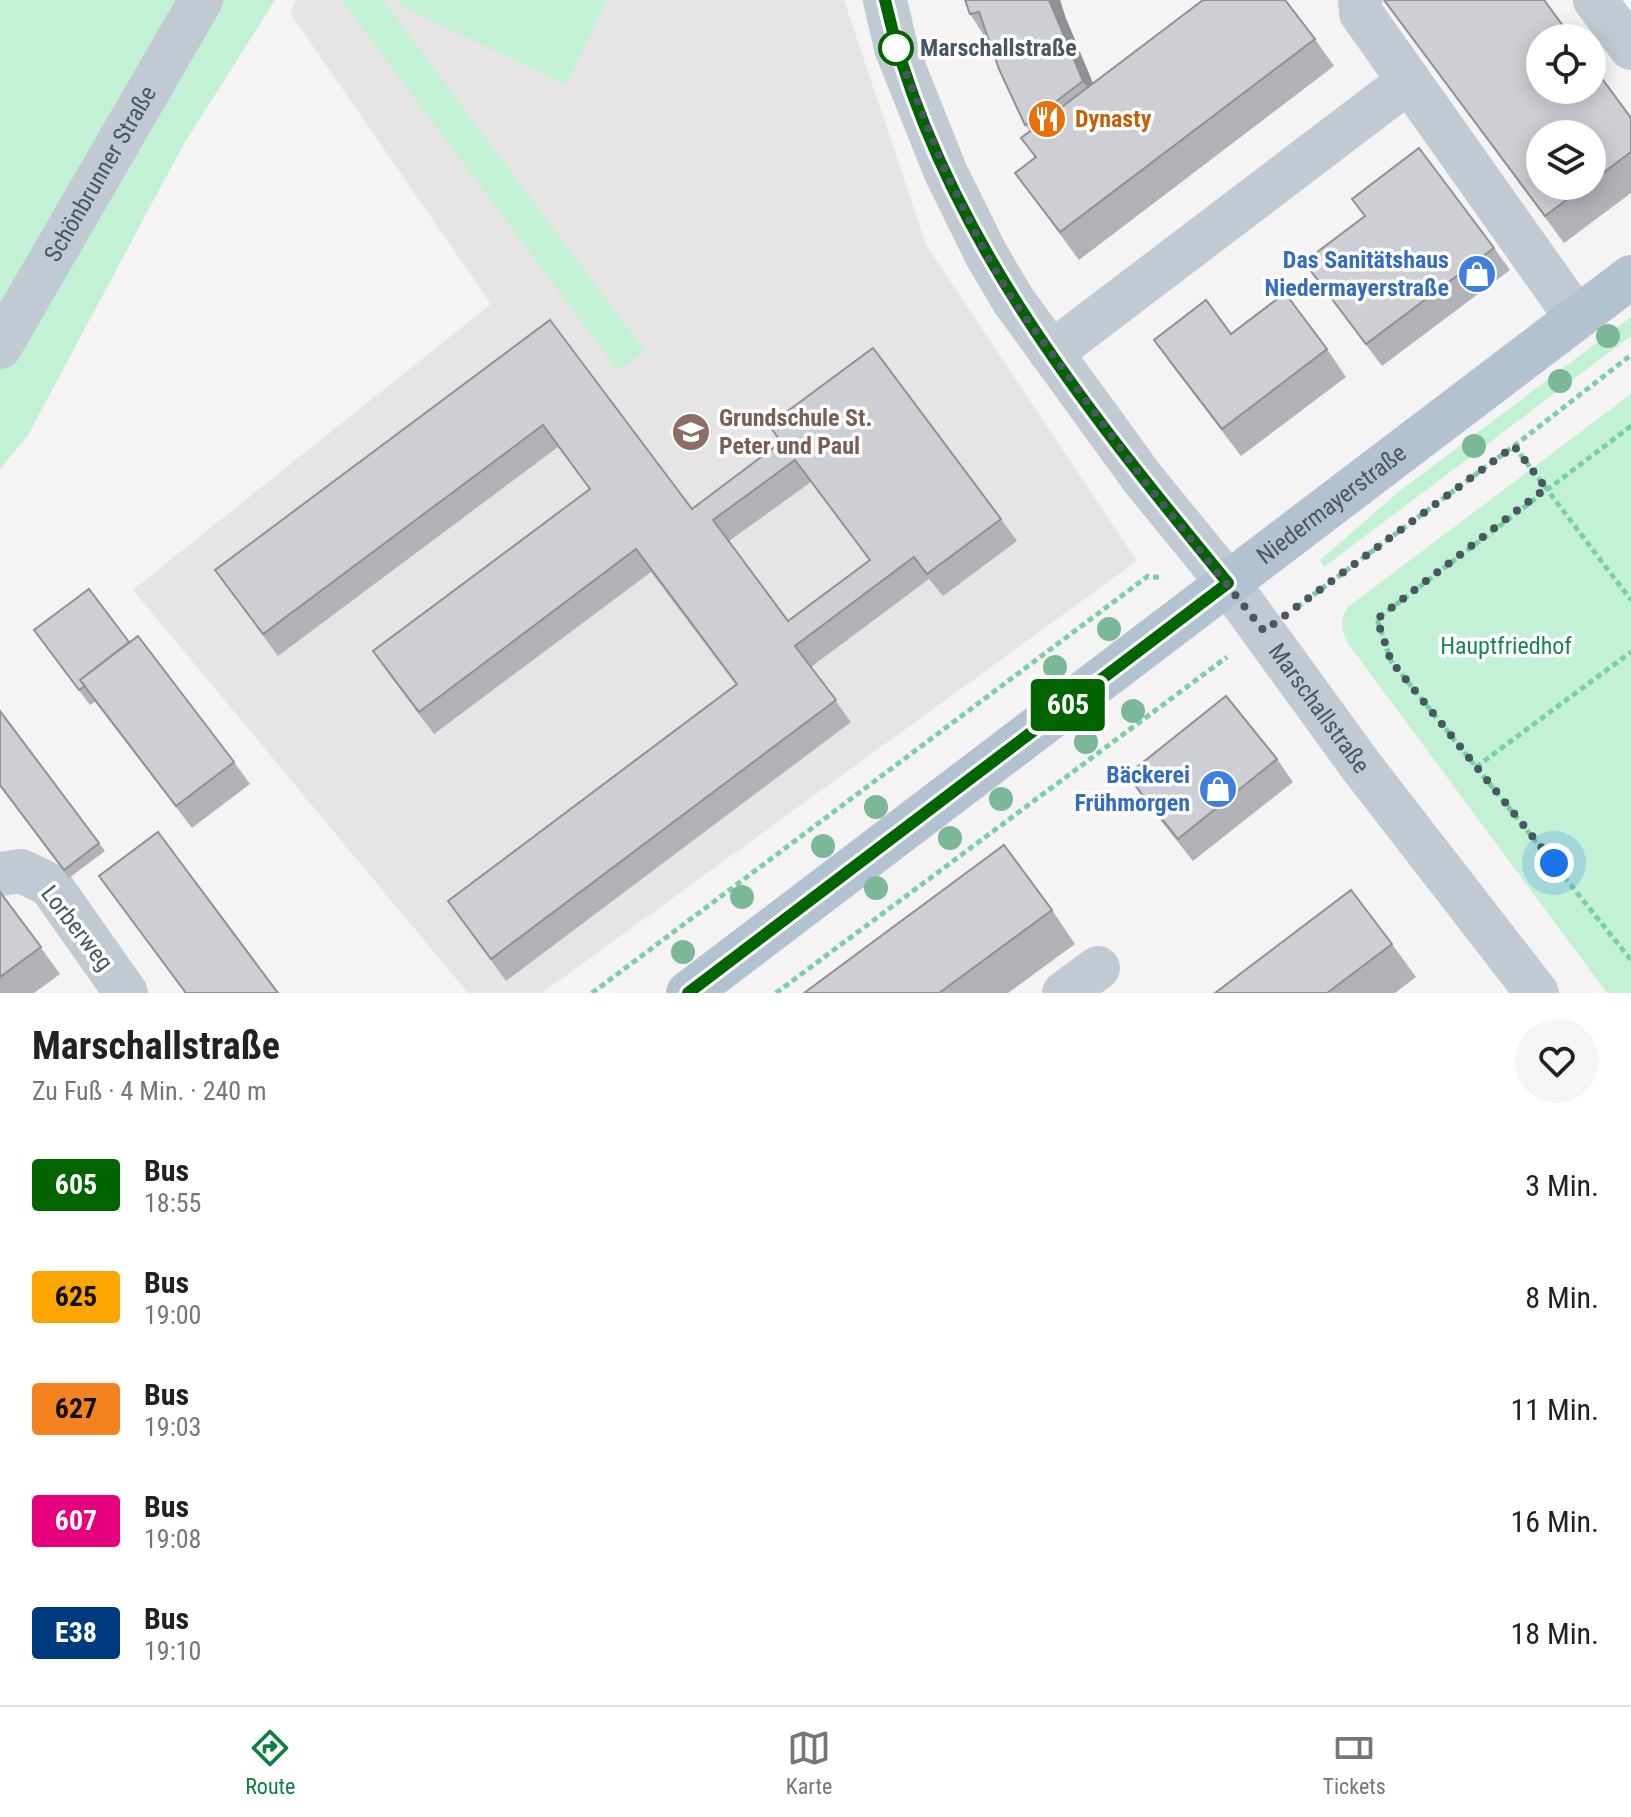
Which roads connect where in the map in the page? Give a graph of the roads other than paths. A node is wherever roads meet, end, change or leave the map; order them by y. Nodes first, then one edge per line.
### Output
1 (201, 0) edge
2 (885, 0) edge
3 (1360, 0) edge
4 (1595, 0) edge
5 (1631, 48) edge
6 (1409, 81) junction
7 (1631, 277) edge
8 (1576, 317) junction
9 (0, 347) edge
10 (1051, 353) junction
11 (1228, 583) junction
12 (11, 872) edge
13 (107, 986) edge
14 (688, 993) edge
15 (1537, 993) edge

1 - 9 street, Schönbrunner Straße
2 - 10 street, Marschallstraße
3 - 6 street
4 - 5 street
6 - 8 street
6 - 10 street
7 - 8 main road, Niedermayerstraße
8 - 11 main road, Niedermayerstraße
10 - 11 street, Marschallstraße
11 - 14 main road, Niedermayerstraße
11 - 15 street, Marschallstraße
12 - 13 street, Lorberweg

